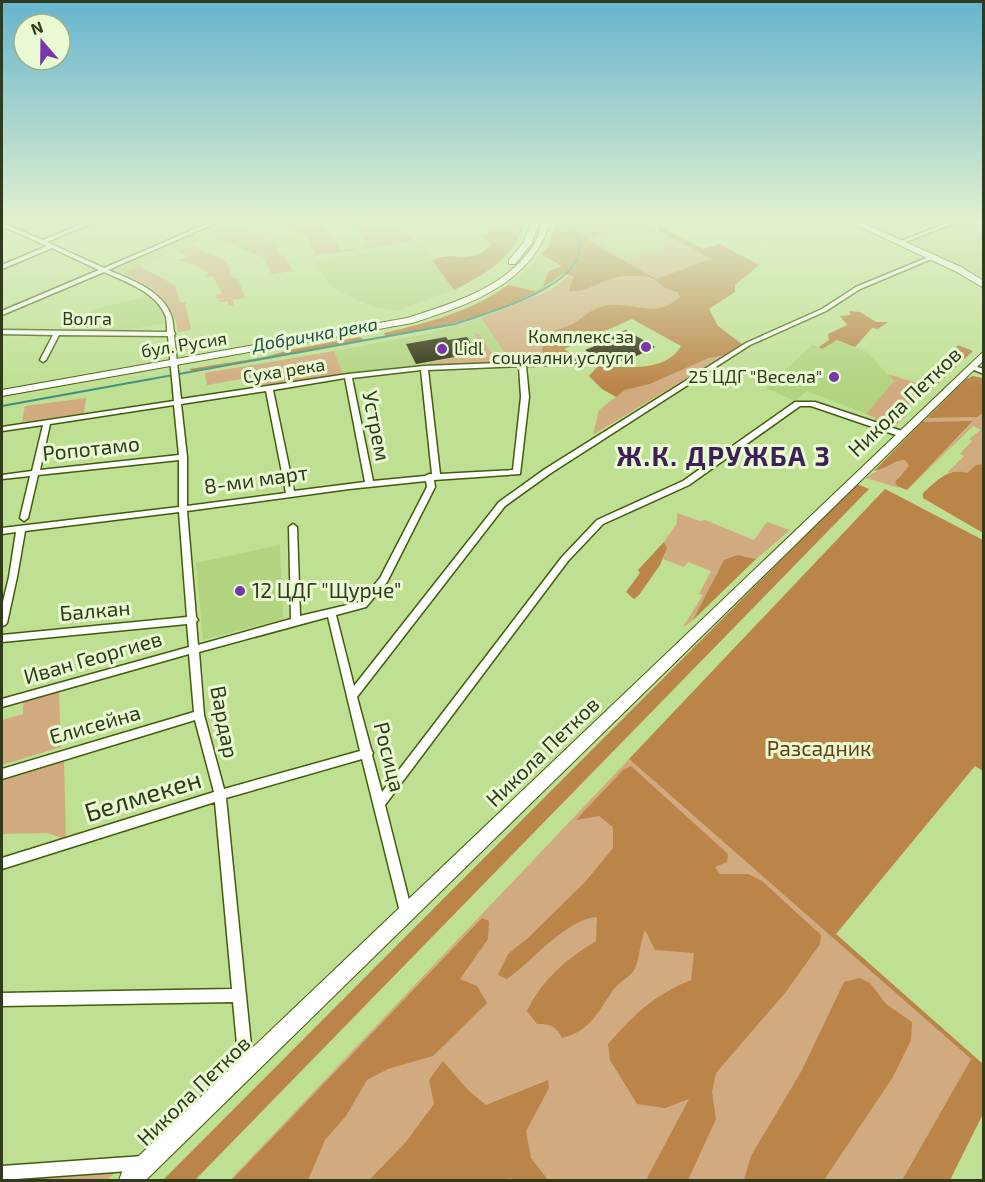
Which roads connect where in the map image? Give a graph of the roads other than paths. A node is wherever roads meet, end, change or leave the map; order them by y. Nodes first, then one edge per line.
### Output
1 (86, 277) edge
2 (122, 277) edge
3 (490, 277) edge
4 (505, 277) edge
5 (884, 277) edge
6 (970, 277) edge
7 (984, 285) edge
8 (2, 313) edge
9 (2, 332) edge
10 (56, 334) junction
11 (172, 334) junction
12 (984, 354) edge
13 (43, 360) dead end
14 (574, 362) dead end
15 (522, 364) junction
16 (174, 367) junction
17 (424, 368) junction
18 (978, 370) edge
19 (348, 376) junction
20 (2, 386) edge
21 (269, 388) junction
22 (2, 393) edge
23 (177, 403) junction
24 (47, 424) junction
25 (2, 429) edge
26 (902, 434) junction
27 (183, 457) junction
28 (35, 473) junction
29 (432, 476) junction
30 (2, 477) edge
31 (369, 483) junction
32 (290, 493) junction
33 (183, 509) junction
34 (24, 518) dead end
35 (293, 527) dead end
36 (21, 528) junction
37 (2, 531) edge
38 (13, 577) junction
39 (2, 580) edge
40 (331, 612) junction
41 (193, 620) junction
42 (296, 621) junction
43 (2, 623) edge
44 (2, 639) edge
45 (194, 649) junction
46 (353, 695) junction
47 (2, 703) edge
48 (199, 715) junction
49 (368, 753) junction
50 (2, 774) edge
51 (220, 795) junction
52 (380, 803) junction
53 (2, 864) edge
54 (406, 912) junction
55 (239, 995) junction
56 (2, 1000) edge
57 (247, 1070) junction
58 (148, 1163) junction
59 (2, 1173) edge
60 (130, 1180) edge

1 - 8 street
2 - 11 street, Вардар
3 - 16 main road, бул. Русия
4 - 16 main road, бул. Русия
5 - 46 street
6 - 7 main road
9 - 10 street, Волга
10 - 11 street, Волга
10 - 13 street
11 - 16 street, Вардар
12 - 18 main road, Никола Петков
14 - 15 street, Суха река
15 - 17 street, Суха река
15 - 29 street, 8-ми март
16 - 20 main road, бул. Русия
16 - 22 main road, бул. Русия
16 - 23 street, Вардар
17 - 19 street, Суха река
17 - 29 street
18 - 26 main road, Никола Петков
19 - 21 street, Суха река
19 - 31 street, Устрем
21 - 23 street, Суха река
21 - 32 street
23 - 24 street, Суха река
23 - 27 street, Вардар
24 - 25 street, Суха река
24 - 28 street
26 - 52 street
26 - 54 main road, Никола Петков
27 - 28 street, Ропотамо
27 - 33 street, Вардар
28 - 30 street, Ропотамо
28 - 34 street
29 - 31 street, 8-ми март
29 - 40 street
31 - 32 street, 8-ми март
32 - 33 street, 8-ми март
33 - 36 street, 8-ми март
33 - 41 street, Вардар
35 - 42 street
36 - 37 street, 8-ми март
36 - 38 street
38 - 39 street
38 - 43 street
40 - 42 street
40 - 46 street, Росица
41 - 44 street, Балкан
41 - 45 street, Вардар
42 - 45 street
45 - 47 street, Иван Георгиев
45 - 48 street, Вардар
46 - 49 street, Росица
48 - 50 street, Елисейна
48 - 51 street, Вардар
49 - 51 street, Белмекен
49 - 52 street, Росица
51 - 53 street, Белмекен
51 - 55 street, Вардар
52 - 54 street, Росица
54 - 57 main road, Никола Петков
55 - 56 street
55 - 57 street, Вардар
57 - 58 main road, Никола Петков
58 - 59 street
58 - 60 main road, Никола Петков

